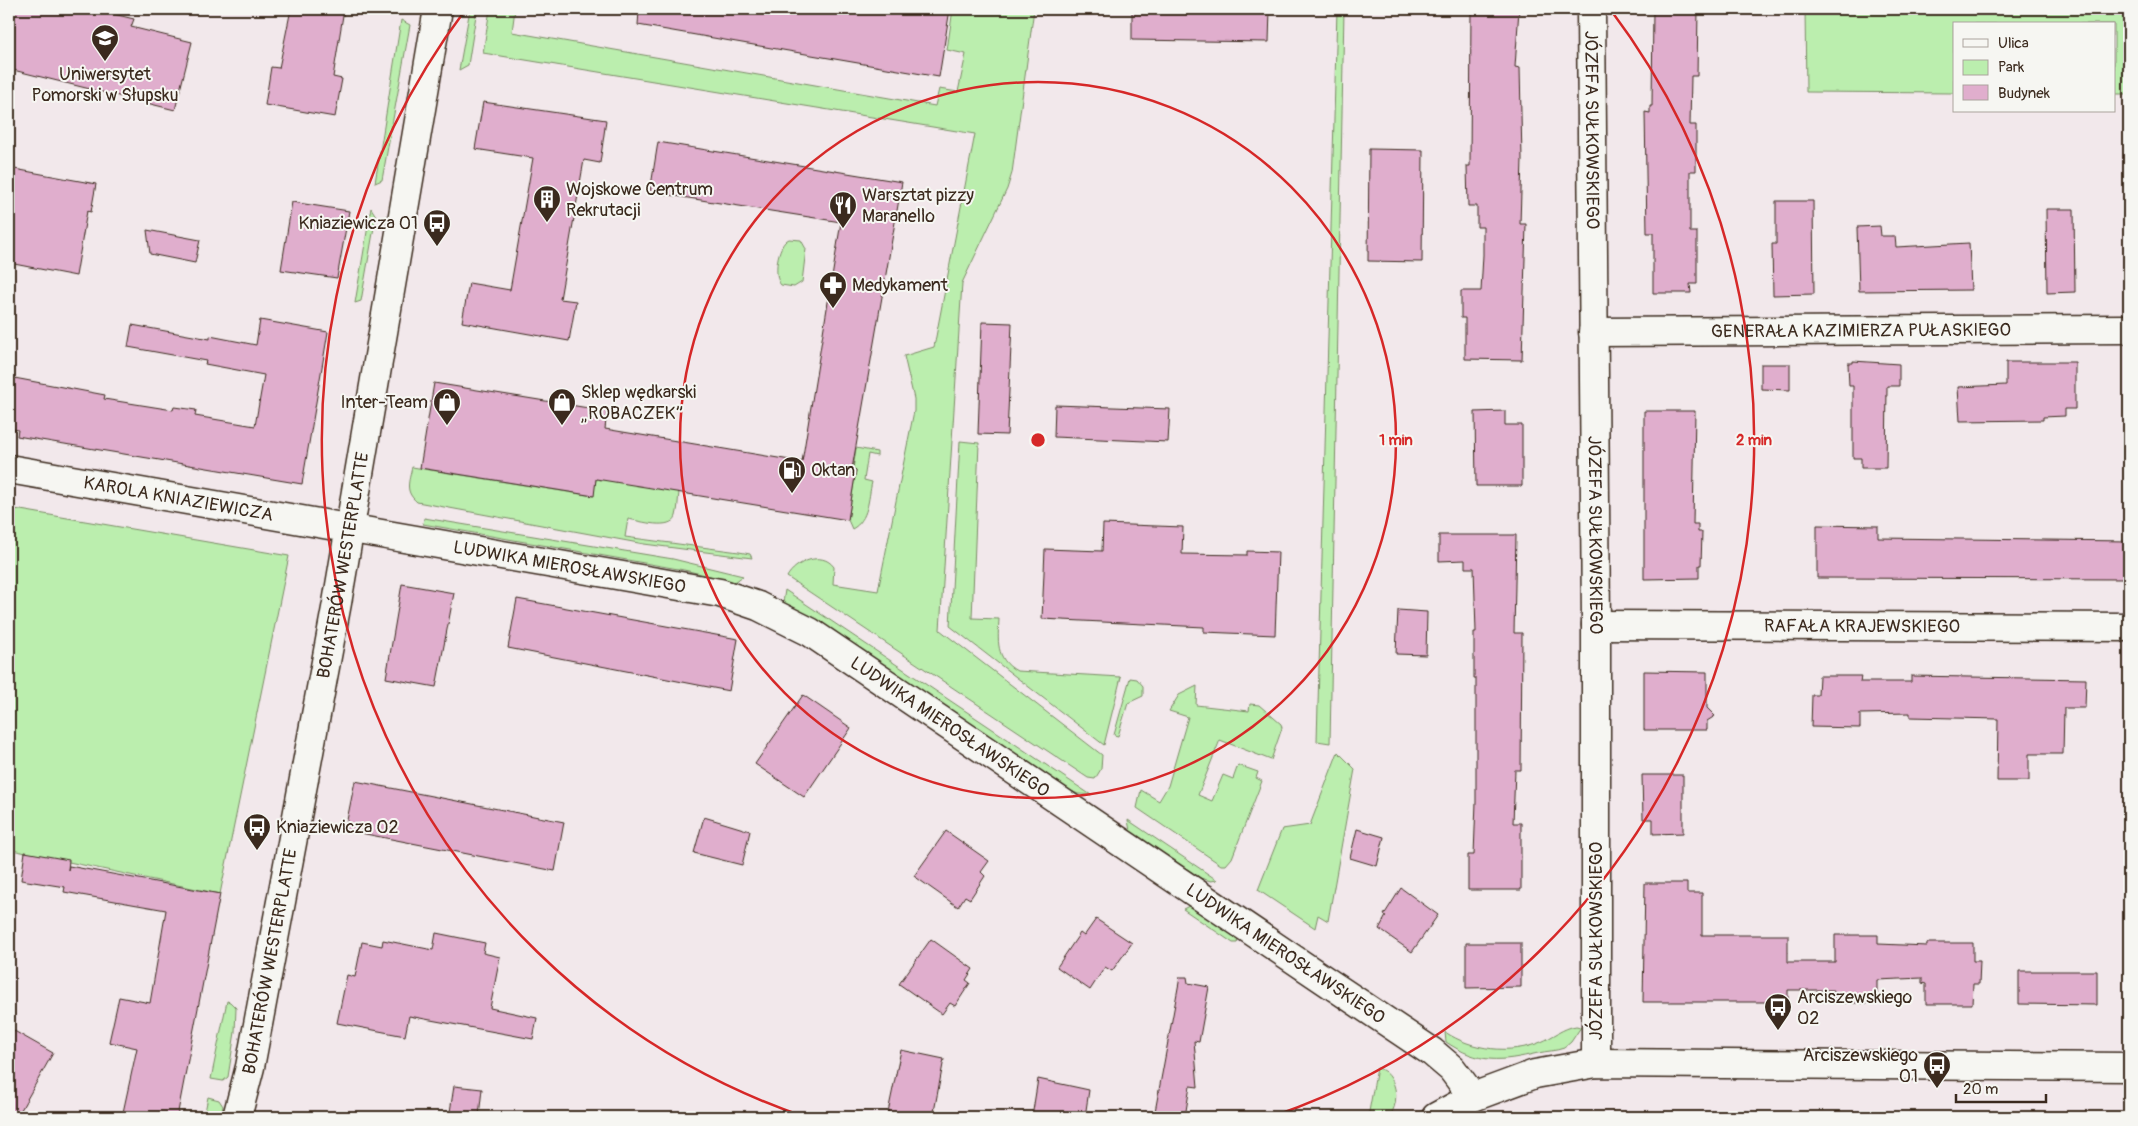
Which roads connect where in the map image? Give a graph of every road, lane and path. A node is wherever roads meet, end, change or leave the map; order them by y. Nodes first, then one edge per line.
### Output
1 (438, 9) edge
2 (1591, 9) edge
3 (2129, 329) edge
4 (1593, 332) junction
5 (9, 469) edge
6 (350, 528) junction
7 (1596, 625) junction
8 (2129, 627) edge
9 (1596, 1063) junction
10 (2129, 1067) edge
11 (1473, 1097) junction
12 (237, 1117) edge
13 (1436, 1117) edge

1 - 6 street, BOHATERÓW WESTERPLATTE
2 - 4 street, JÓZEFA SUŁKOWSKIEGO
3 - 4 street, GENERAŁA KAZIMIERZA PUŁASKIEGO
4 - 7 street, JÓZEFA SUŁKOWSKIEGO
5 - 6 street, KAROLA KNIAZIEWICZA
6 - 11 street, LUDWIKA MIEROSŁAWSKIEGO
6 - 12 street, BOHATERÓW WESTERPLATTE
7 - 8 street, RAFAŁA KRAJEWSKIEGO
7 - 9 street, JÓZEFA SUŁKOWSKIEGO
9 - 10 street
9 - 11 street
11 - 13 street

